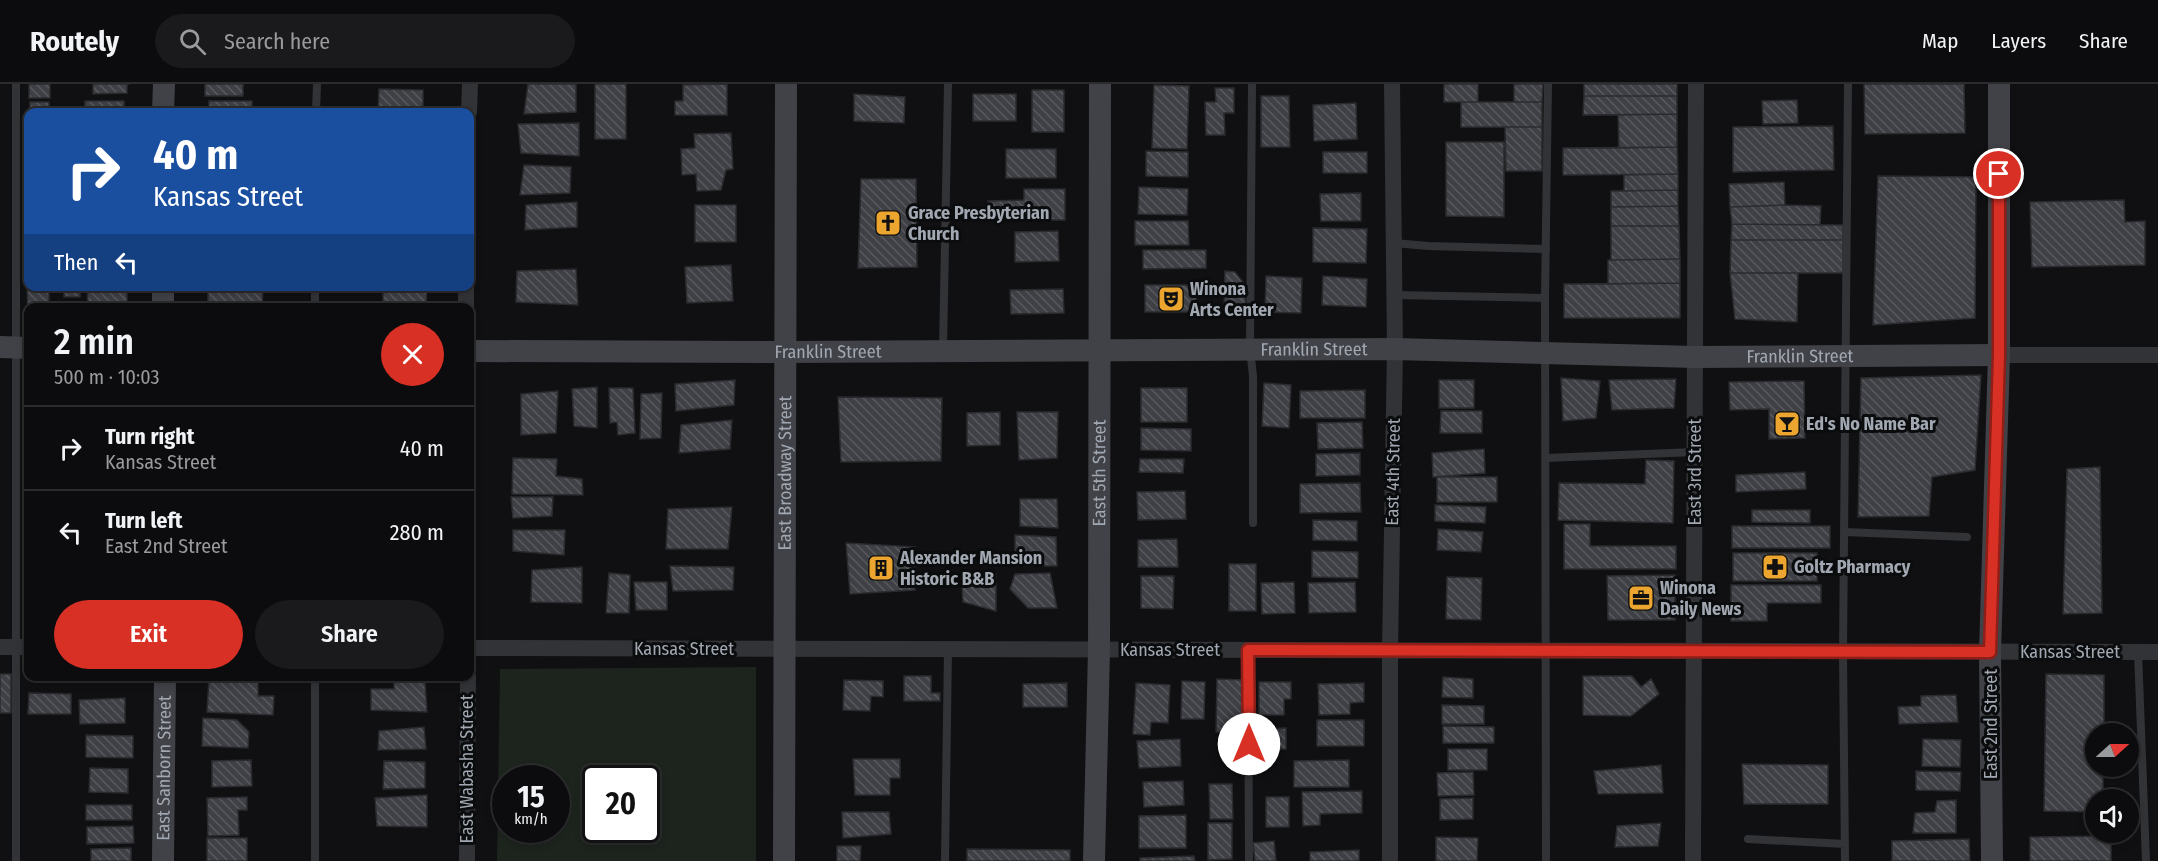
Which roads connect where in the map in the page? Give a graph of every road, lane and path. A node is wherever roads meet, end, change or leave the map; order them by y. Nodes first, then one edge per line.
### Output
1 (16, 84) edge
2 (164, 84) edge
3 (317, 84) edge
4 (470, 84) edge
5 (786, 84) edge
6 (948, 84) edge
7 (1100, 84) edge
8 (1252, 84) edge
9 (1392, 84) edge
10 (1548, 84) edge
11 (1696, 84) edge
12 (1848, 84) edge
13 (1999, 84) edge
14 (164, 108) edge
15 (316, 108) edge
16 (469, 108) edge
17 (1394, 243) junction
18 (1546, 249) junction
19 (1394, 295) junction
20 (1545, 298) junction
21 (15, 348) edge
22 (1100, 349) junction
23 (1250, 349) junction
24 (1395, 349) junction
25 (474, 351) edge
26 (943, 351) junction
27 (786, 352) junction
28 (1545, 353) junction
29 (1999, 355) junction
30 (2158, 355) edge
31 (1847, 356) junction
32 (1695, 357) junction
33 (1695, 452) junction
34 (1546, 458) junction
35 (1253, 523) dead end
36 (1845, 532) junction
37 (1967, 537) dead end
38 (15, 647) edge
39 (474, 648) edge
40 (785, 649) junction
41 (948, 649) junction
42 (1099, 650) junction
43 (1248, 650) junction
44 (1390, 650) junction
45 (1547, 651) junction
46 (1694, 651) junction
47 (1843, 652) junction
48 (1990, 652) junction
49 (2138, 652) junction
50 (2158, 652) edge
51 (165, 681) edge
52 (315, 681) edge
53 (468, 681) edge
54 (1748, 839) dead end
55 (1845, 843) junction
56 (16, 861) edge
57 (163, 861) edge
58 (315, 861) edge
59 (467, 861) edge
60 (784, 861) edge
61 (945, 861) edge
62 (1094, 861) edge
63 (1249, 861) edge
64 (1390, 861) edge
65 (1546, 861) edge
66 (1693, 861) edge
67 (1845, 861) edge
68 (1992, 861) edge
69 (2146, 861) edge

1 - 21 lane
2 - 14 street
3 - 15 lane
4 - 16 street
5 - 27 street, East Broadway Street
6 - 26 lane
7 - 22 street, East 5th Street
8 - 23 lane
9 - 17 street, East 4th Street
10 - 18 lane
11 - 32 street, East 3rd Street
12 - 31 lane
13 - 29 street, East 2nd Street
17 - 18 lane
17 - 19 street, East 4th Street
18 - 20 lane
19 - 20 lane
19 - 24 street, East 4th Street
20 - 28 lane
21 - 38 lane
22 - 23 street, Franklin Street
22 - 26 street, Franklin Street
22 - 42 street, East 5th Street
23 - 24 street, Franklin Street
23 - 35 lane
24 - 28 street, Franklin Street
24 - 44 street, East 4th Street
25 - 27 street, Franklin Street
26 - 27 street, Franklin Street
27 - 40 street, East Broadway Street
28 - 32 street, Franklin Street
28 - 34 lane
29 - 30 street, Franklin Street
29 - 31 street, Franklin Street
29 - 48 street, East 2nd Street
31 - 32 street, Franklin Street
31 - 36 lane
32 - 33 street, East 3rd Street
33 - 34 lane
33 - 46 street, East 3rd Street
34 - 45 lane
36 - 37 lane
36 - 47 lane
38 - 56 lane
39 - 40 street, Kansas Street
40 - 41 street, Kansas Street
40 - 60 street, East Broadway Street
41 - 42 street, Kansas Street
41 - 61 lane
42 - 43 street, Kansas Street
42 - 62 street, East 5th Street
43 - 44 street, Kansas Street
43 - 63 lane
44 - 45 street, Kansas Street
44 - 64 street, East 4th Street
45 - 46 street, Kansas Street
45 - 65 lane
46 - 47 street, Kansas Street
46 - 66 street, East 3rd Street
47 - 48 street, Kansas Street
47 - 55 lane
48 - 49 street, Kansas Street
48 - 68 street, East 2nd Street
49 - 50 street, Kansas Street
49 - 69 lane
51 - 57 street, East Sanborn Street
52 - 58 lane
53 - 59 street, East Wabasha Street
54 - 55 lane
55 - 67 lane

